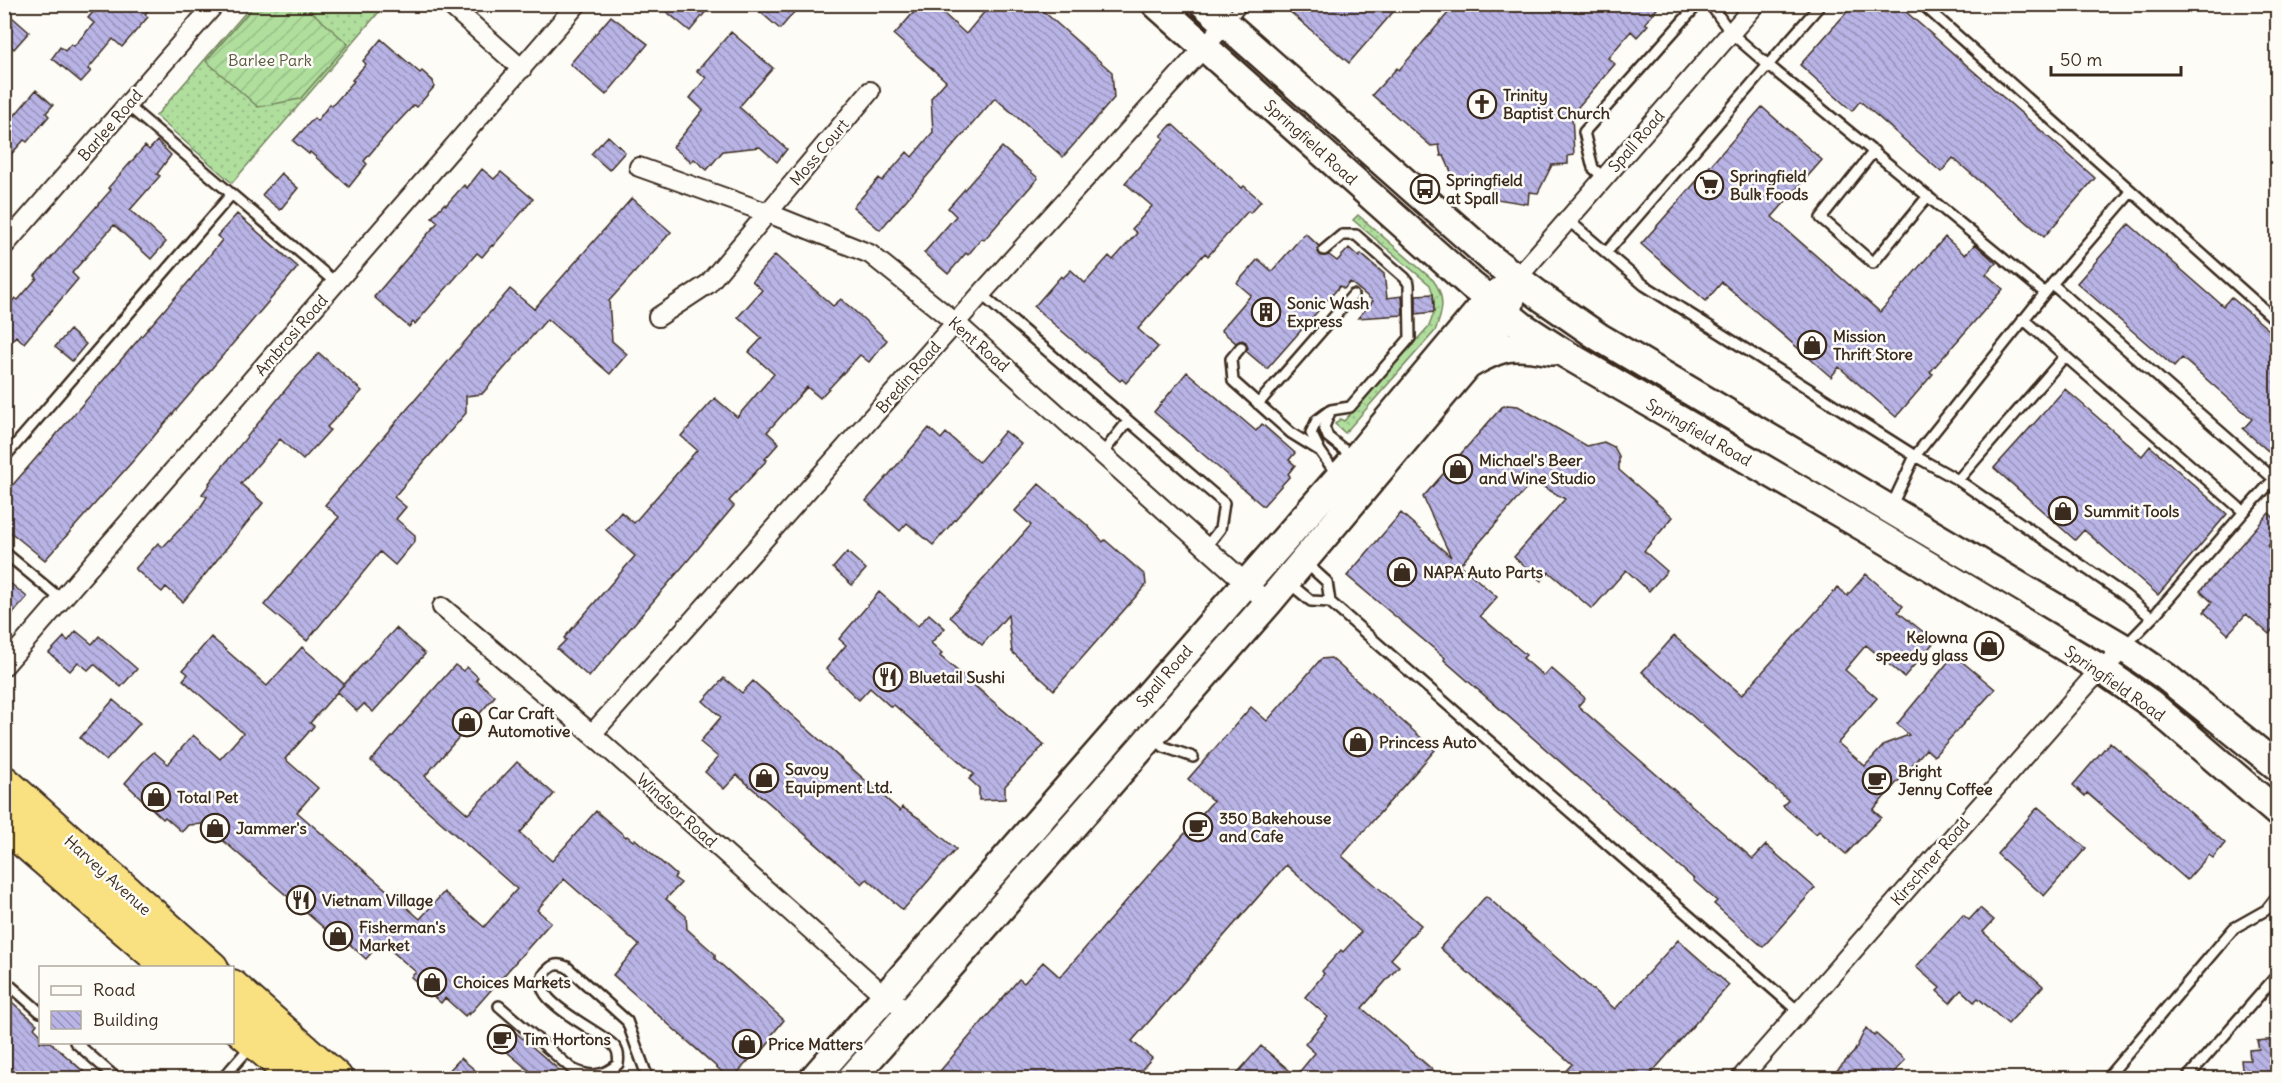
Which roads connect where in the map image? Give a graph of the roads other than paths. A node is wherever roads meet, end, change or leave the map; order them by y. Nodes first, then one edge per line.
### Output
1 (215, 4) edge
2 (449, 4) edge
3 (577, 4) edge
4 (1156, 4) edge
5 (1204, 4) edge
6 (1698, 4) edge
7 (1710, 4) edge
8 (1756, 4) edge
9 (1821, 4) edge
10 (1922, 4) edge
11 (1234, 14) edge
12 (1731, 33) junction
13 (1204, 47) junction
14 (1768, 65) junction
15 (522, 69) junction
16 (870, 91) dead end
17 (127, 105) junction
18 (1874, 151) junction
19 (639, 167) dead end
20 (1604, 178) junction
21 (2131, 192) junction
22 (231, 195) junction
23 (1928, 195) junction
24 (768, 213) junction
25 (1568, 220) junction
26 (4, 246) edge
27 (1324, 250) dead end
28 (1606, 252) junction
29 (1517, 278) junction
30 (336, 284) junction
31 (2052, 284) junction
32 (2045, 293) junction
33 (981, 294) junction
34 (1353, 295) dead end
35 (1498, 308) junction
36 (658, 317) dead end
37 (2023, 319) junction
38 (2277, 322) edge
39 (956, 323) junction
40 (1241, 347) dead end
41 (1562, 352) junction
42 (2065, 356) junction
43 (1467, 366) junction
44 (1258, 404) junction
45 (1331, 410) junction
46 (1128, 421) junction
47 (1320, 451) junction
48 (1102, 454) junction
49 (1915, 456) junction
50 (4, 458) edge
51 (1347, 468) junction
52 (2276, 477) edge
53 (1958, 480) junction
54 (2244, 512) junction
55 (1883, 521) junction
56 (1206, 547) junction
57 (4, 552) edge
58 (1295, 571) junction
59 (1246, 582) junction
60 (62, 600) junction
61 (1330, 602) junction
62 (1268, 603) junction
63 (442, 607) dead end
64 (2152, 618) junction
65 (2124, 648) junction
66 (4, 666) edge
67 (2101, 669) junction
68 (592, 735) junction
69 (1152, 736) junction
70 (1193, 757) dead end
71 (2277, 767) edge
72 (4, 782) edge
73 (2277, 813) edge
74 (4, 824) edge
75 (2277, 895) edge
76 (168, 966) edge
77 (210, 966) edge
78 (2277, 974) edge
79 (4, 980) edge
80 (234, 988) edge
81 (886, 997) junction
82 (498, 1006) dead end
83 (39, 1011) edge
84 (1798, 1011) junction
85 (911, 1012) junction
86 (244, 1032) edge
87 (77, 1044) edge
88 (646, 1073) dead end
89 (116, 1078) edge
90 (223, 1078) edge
91 (296, 1078) edge
92 (336, 1078) edge
93 (814, 1078) edge
94 (852, 1078) edge
95 (1741, 1078) edge
96 (2107, 1078) edge
97 (2187, 1078) edge

1 - 17 street, Barlee Road
2 - 15 street
3 - 15 street, Ambrosi Road
4 - 13 main road, Springfield Road
5 - 11 main road, Springfield Road
6 - 20 lane
7 - 12 lane
8 - 12 street, Spall Road
9 - 14 lane
10 - 21 lane
11 - 13 street, Bredin Road
11 - 29 main road, Springfield Road
12 - 14 lane
12 - 20 street, Spall Road
13 - 33 street, Bredin Road
13 - 35 main road, Springfield Road
14 - 18 lane
14 - 28 lane
15 - 30 street, Ambrosi Road
16 - 24 street, Moss Court
17 - 22 lane
17 - 26 street, Barlee Road
18 - 23 lane
18 - 23 lane
19 - 24 street, Kent Road
20 - 25 street, Spall Road
21 - 31 lane
21 - 38 lane
22 - 30 lane
22 - 50 lane
23 - 32 lane
24 - 36 street, Moss Court
24 - 39 street, Kent Road
25 - 28 lane
25 - 29 street, Spall Road
27 - 45 lane
28 - 49 lane
29 - 35 main road, Spall Road
29 - 55 main road, Springfield Road
30 - 60 street, Ambrosi Road
31 - 32 lane
31 - 52 lane
32 - 37 lane
33 - 39 street, Bredin Road
33 - 46 lane
34 - 44 lane
35 - 41 main road, Springfield Road
35 - 43 main road, Spall Road
35 - 51 main road, Spall Road
37 - 42 lane
37 - 49 lane
39 - 48 street, Kent Road
39 - 68 street, Bredin Road
40 - 44 lane
41 - 43 main road
41 - 55 main road, Springfield Road
42 - 53 lane
42 - 54 lane
43 - 58 main road, Spall Road
44 - 47 lane
45 - 47 lane
45 - 51 lane
46 - 48 lane
46 - 56 lane
47 - 51 lane
48 - 56 street, Kent Road
49 - 53 lane
49 - 55 lane
51 - 59 main road, Spall Road
52 - 54 lane
53 - 64 lane
54 - 64 lane
55 - 65 main road, Springfield Road
55 - 67 main road, Springfield Road
56 - 59 street, Kent Road
57 - 60 lane
58 - 61 lane
58 - 61 lane
58 - 62 main road, Spall Road
59 - 62 street, Kent Road
59 - 81 main road, Spall Road
60 - 66 street, Ambrosi Road
61 - 84 lane
62 - 69 main road, Spall Road
63 - 68 street, Windsor Road
64 - 65 lane
65 - 67 street, Kirschner Road
65 - 71 main road, Springfield Road
67 - 73 main road, Springfield Road
67 - 84 street, Kirschner Road
68 - 81 street, Windsor Road
69 - 70 lane
69 - 85 main road, Spall Road
72 - 77 highway, Harvey Avenue
74 - 76 highway, Harvey Avenue
75 - 96 lane
78 - 97 lane
79 - 83 lane
80 - 92 highway
81 - 85 street, Windsor Road
81 - 93 main road, Spall Road
82 - 88 lane
84 - 95 street, Kirschner Road
85 - 94 main road, Spall Road
86 - 90 lane
86 - 91 highway
87 - 89 lane

